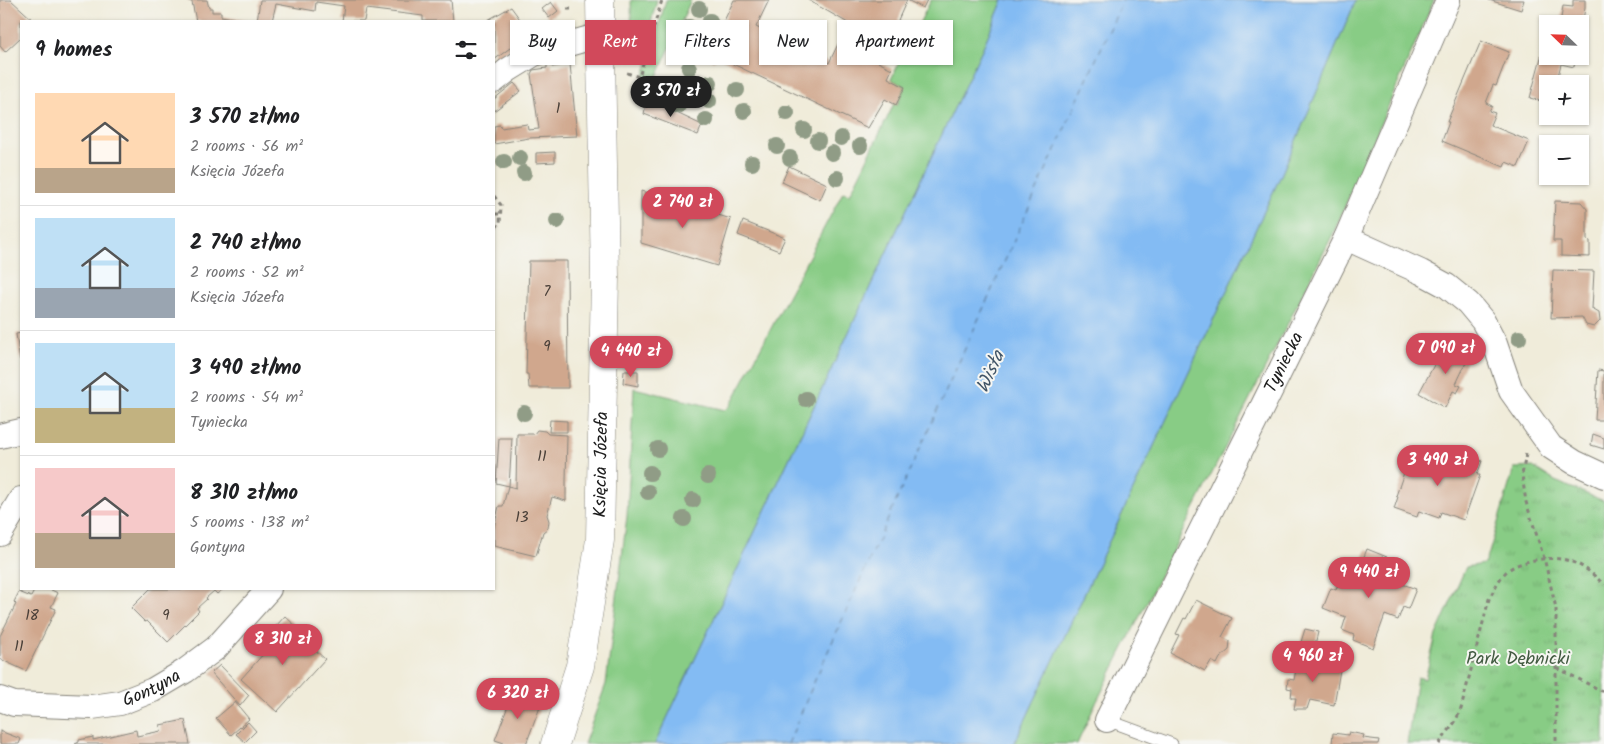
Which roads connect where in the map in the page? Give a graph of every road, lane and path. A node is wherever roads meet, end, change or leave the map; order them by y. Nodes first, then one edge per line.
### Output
1 (600, 0) edge
2 (662, 0) edge
3 (1448, 0) edge
4 (600, 20) edge
5 (585, 39) edge
6 (601, 65) edge
7 (639, 77) dead end
8 (495, 80) edge
9 (495, 197) edge
10 (495, 214) edge
11 (500, 214) junction
12 (495, 227) edge
13 (1346, 238) junction
14 (1533, 422) junction
15 (20, 431) edge
16 (0, 436) edge
17 (1604, 476) edge
18 (20, 501) edge
19 (0, 534) edge
20 (1544, 558) junction
21 (1604, 585) edge
22 (268, 590) edge
23 (1557, 668) junction
24 (1604, 692) edge
25 (0, 699) edge
26 (1107, 720) joint
27 (555, 744) edge
28 (1172, 744) edge
29 (1439, 744) edge
30 (1556, 744) edge

1 - 4 street, Księcia Józefa
2 - 7 path
3 - 13 street, Tyniecka
5 - 8 street
6 - 27 street, Księcia Józefa
9 - 11 path
10 - 11 path
11 - 12 path
13 - 14 street
13 - 26 street, Tyniecka
14 - 17 street
14 - 20 path
15 - 16 street
18 - 19 street
20 - 21 path
20 - 23 path
20 - 29 path
22 - 25 street, Gontyna
23 - 24 path
23 - 30 path
26 - 28 lane

